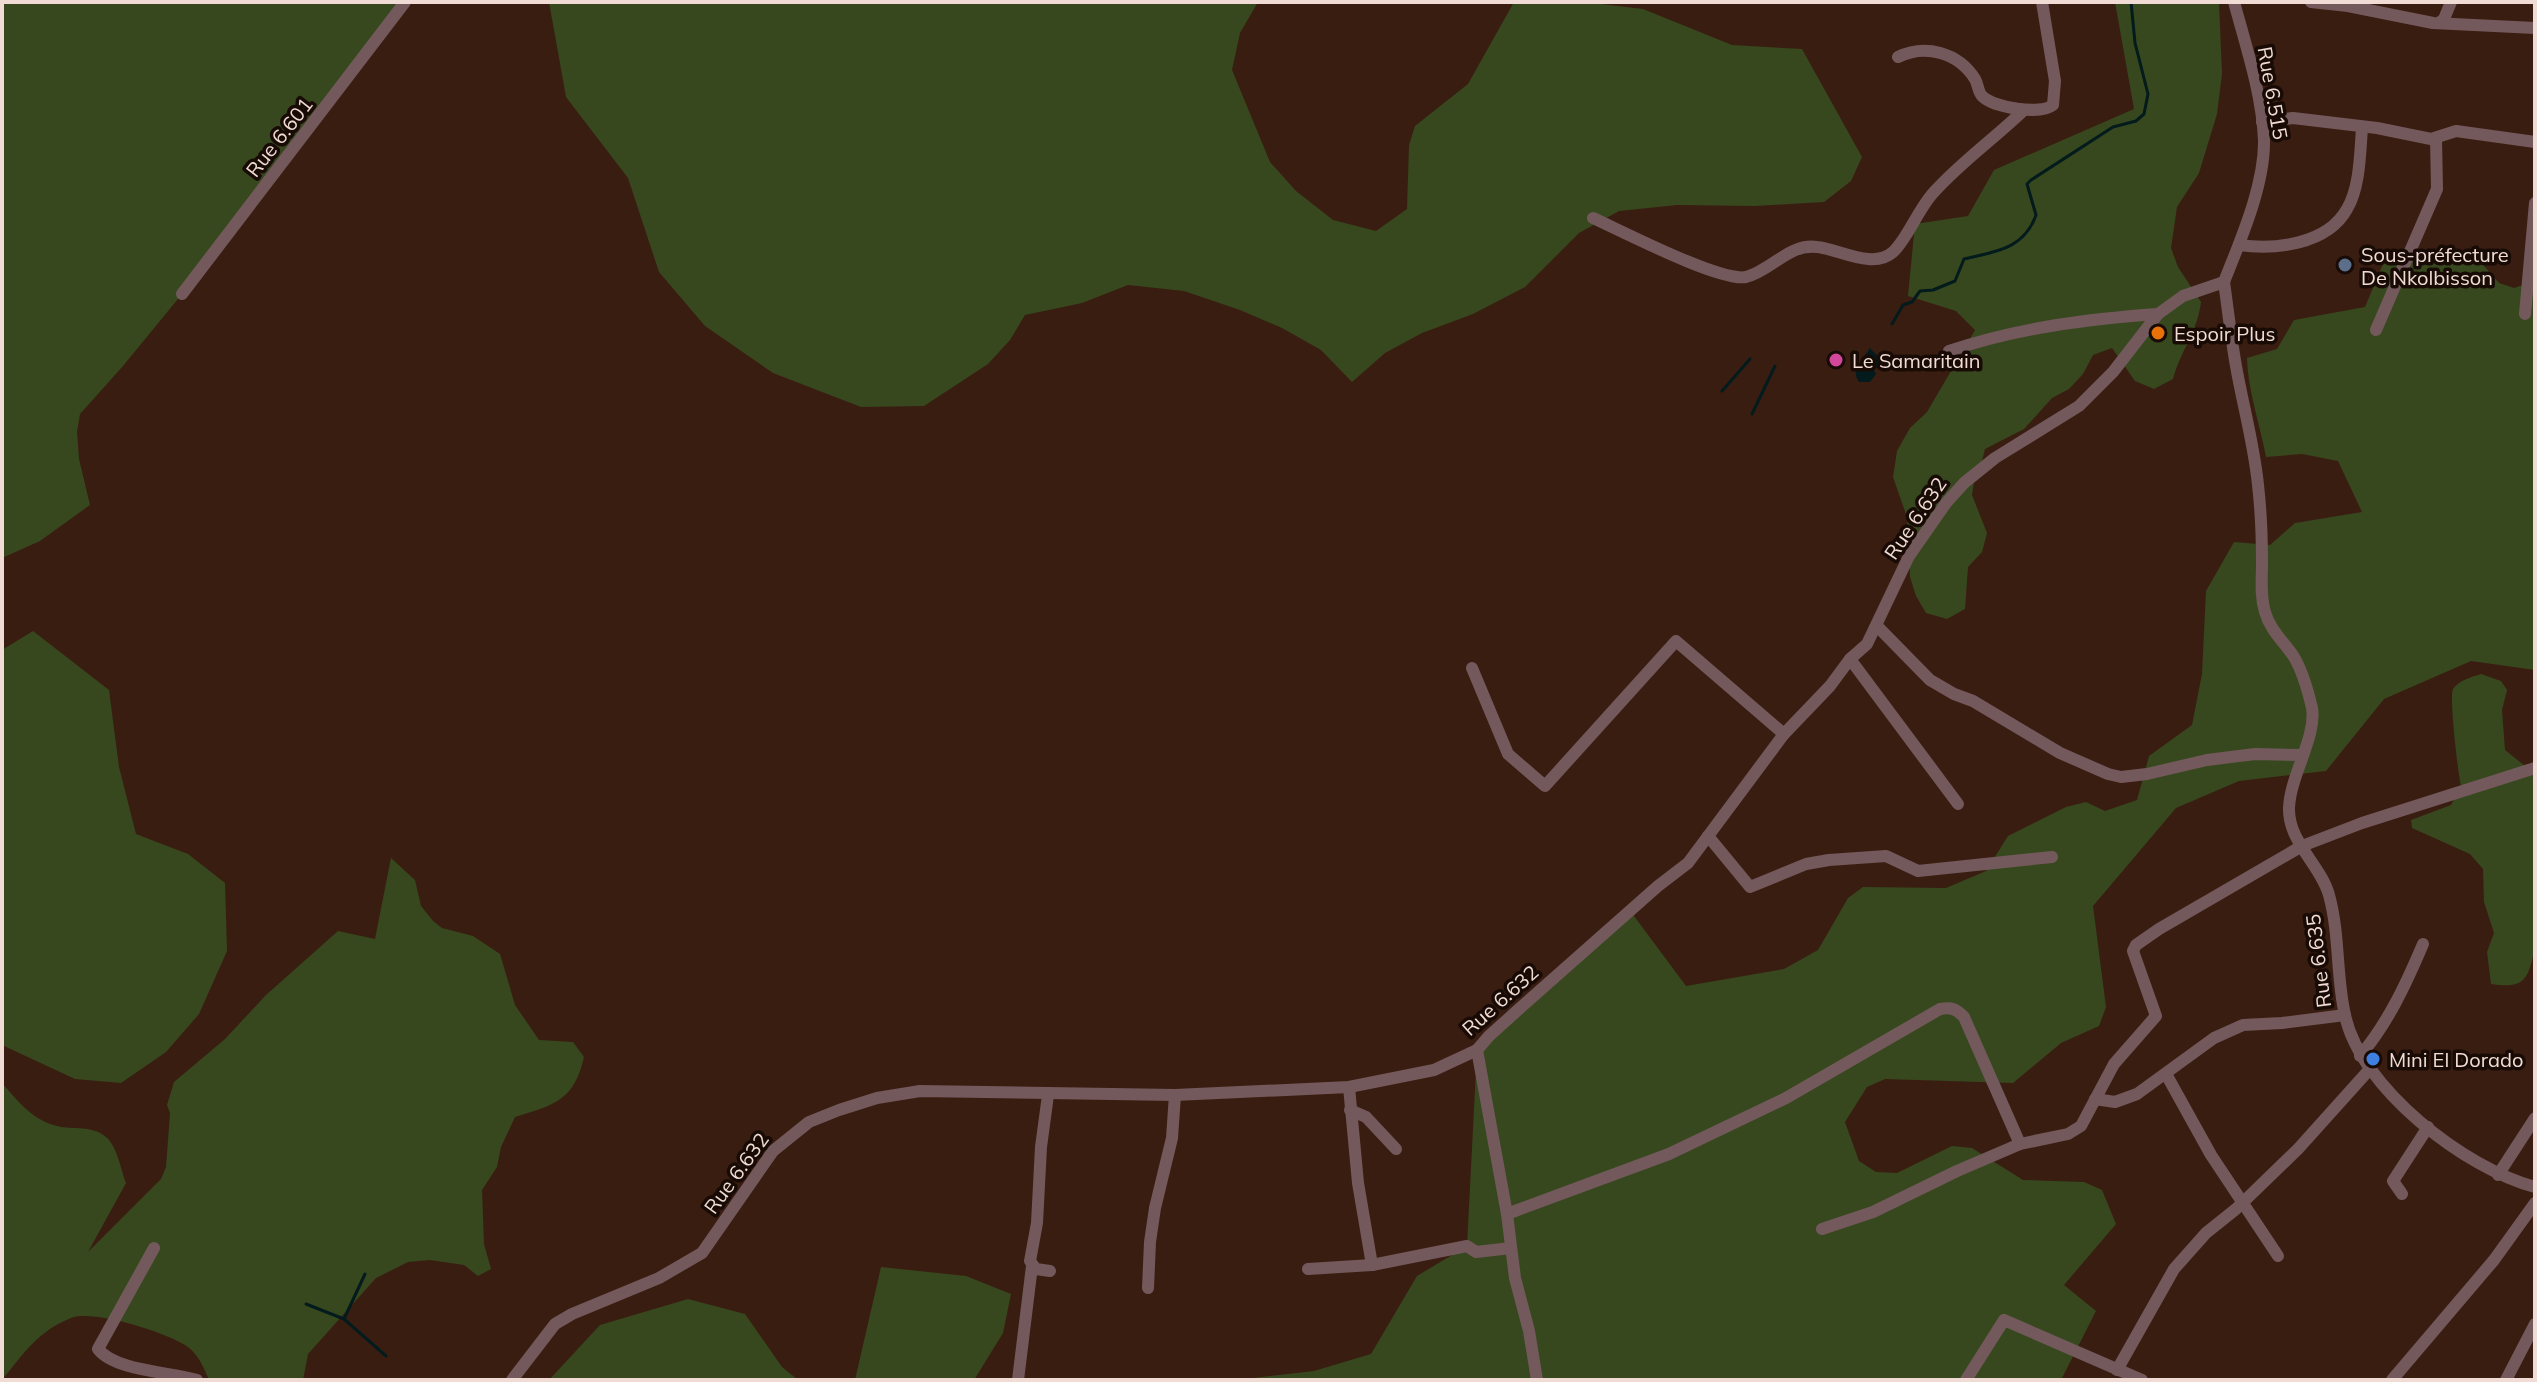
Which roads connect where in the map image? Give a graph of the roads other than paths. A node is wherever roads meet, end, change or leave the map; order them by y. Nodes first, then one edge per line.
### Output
1 (405, 2) edge
2 (2042, 2) edge
3 (2234, 2) edge
4 (2311, 2) edge
5 (2451, 2) edge
6 (2440, 22) junction
7 (2535, 28) edge
8 (1898, 57) dead end
9 (2024, 110) junction
10 (2262, 122) junction
11 (2362, 128) junction
12 (2436, 138) junction
13 (2535, 142) edge
14 (2535, 203) edge
15 (1593, 218) dead end
16 (2239, 245) junction
17 (2224, 282) junction
18 (182, 294) dead end
19 (2158, 314) junction
20 (2525, 314) dead end
21 (2376, 330) dead end
22 (1949, 351) dead end
23 (1877, 626) junction
24 (1850, 659) junction
25 (1472, 668) dead end
26 (1784, 734) junction
27 (2302, 755) junction
28 (2535, 768) edge
29 (1958, 804) dead end
30 (1708, 836) junction
31 (2302, 846) junction
32 (2052, 857) dead end
33 (2423, 944) dead end
34 (2345, 1015) junction
35 (1477, 1050) junction
36 (2360, 1056) junction
37 (2369, 1070) junction
38 (2166, 1074) junction
39 (1349, 1087) junction
40 (1048, 1095) junction
41 (1175, 1095) junction
42 (2095, 1099) junction
43 (1350, 1110) junction
44 (2535, 1118) edge
45 (2428, 1127) junction
46 (2020, 1144) junction
47 (1396, 1149) dead end
48 (2498, 1175) junction
49 (2535, 1187) edge
50 (2402, 1194) dead end
51 (2243, 1202) junction
52 (2535, 1203) edge
53 (1507, 1214) junction
54 (1822, 1229) dead end
55 (154, 1248) dead end
56 (1511, 1248) junction
57 (2278, 1256) dead end
58 (1372, 1265) junction
59 (1032, 1266) junction
60 (1308, 1269) dead end
61 (1050, 1271) dead end
62 (1148, 1288) dead end
63 (2535, 1324) edge
64 (2117, 1370) junction
65 (197, 1380) edge
66 (512, 1380) edge
67 (1018, 1380) edge
68 (1537, 1380) edge
69 (1966, 1380) edge
70 (2142, 1380) edge
71 (2392, 1380) edge
72 (2506, 1380) edge

1 - 18 street, Rue 6.601
2 - 9 street
3 - 10 street, Rue 6.515
4 - 6 street
5 - 6 street
6 - 7 street
8 - 9 street
9 - 15 street
10 - 11 street
10 - 16 street, Rue 6.515
11 - 12 street
11 - 16 street
12 - 13 street
12 - 21 street
14 - 20 street
16 - 17 street, Rue 6.515
17 - 19 street, Rue 6.632
17 - 27 street, Rue 6.635
19 - 22 street
19 - 23 street, Rue 6.632
23 - 24 street, Rue 6.632
23 - 27 street
24 - 26 street, Rue 6.632
24 - 29 street
25 - 26 street
26 - 30 street, Rue 6.632
27 - 31 street, Rue 6.635
28 - 31 street
30 - 32 street
30 - 35 street, Rue 6.632
31 - 34 street, Rue 6.635
31 - 42 street
33 - 36 street
34 - 36 street, Rue 6.635
34 - 38 street
35 - 39 street, Rue 6.632
35 - 53 street
36 - 37 street, Rue 6.635
37 - 45 street, Rue 6.635
37 - 51 street
38 - 42 street
38 - 51 street
39 - 41 street, Rue 6.632
39 - 43 street
40 - 41 street, Rue 6.632
40 - 59 street
40 - 66 street, Rue 6.632
41 - 62 street
42 - 46 street
43 - 47 street
43 - 58 street
44 - 48 street
45 - 48 street, Rue 6.635
45 - 50 street
46 - 53 street
46 - 54 street
48 - 49 street, Rue 6.635
51 - 57 street
51 - 64 street
52 - 71 street
53 - 56 street
55 - 65 street
56 - 58 street
56 - 68 street
58 - 60 street
59 - 61 street
59 - 67 street
63 - 72 street
64 - 69 street
64 - 70 street

